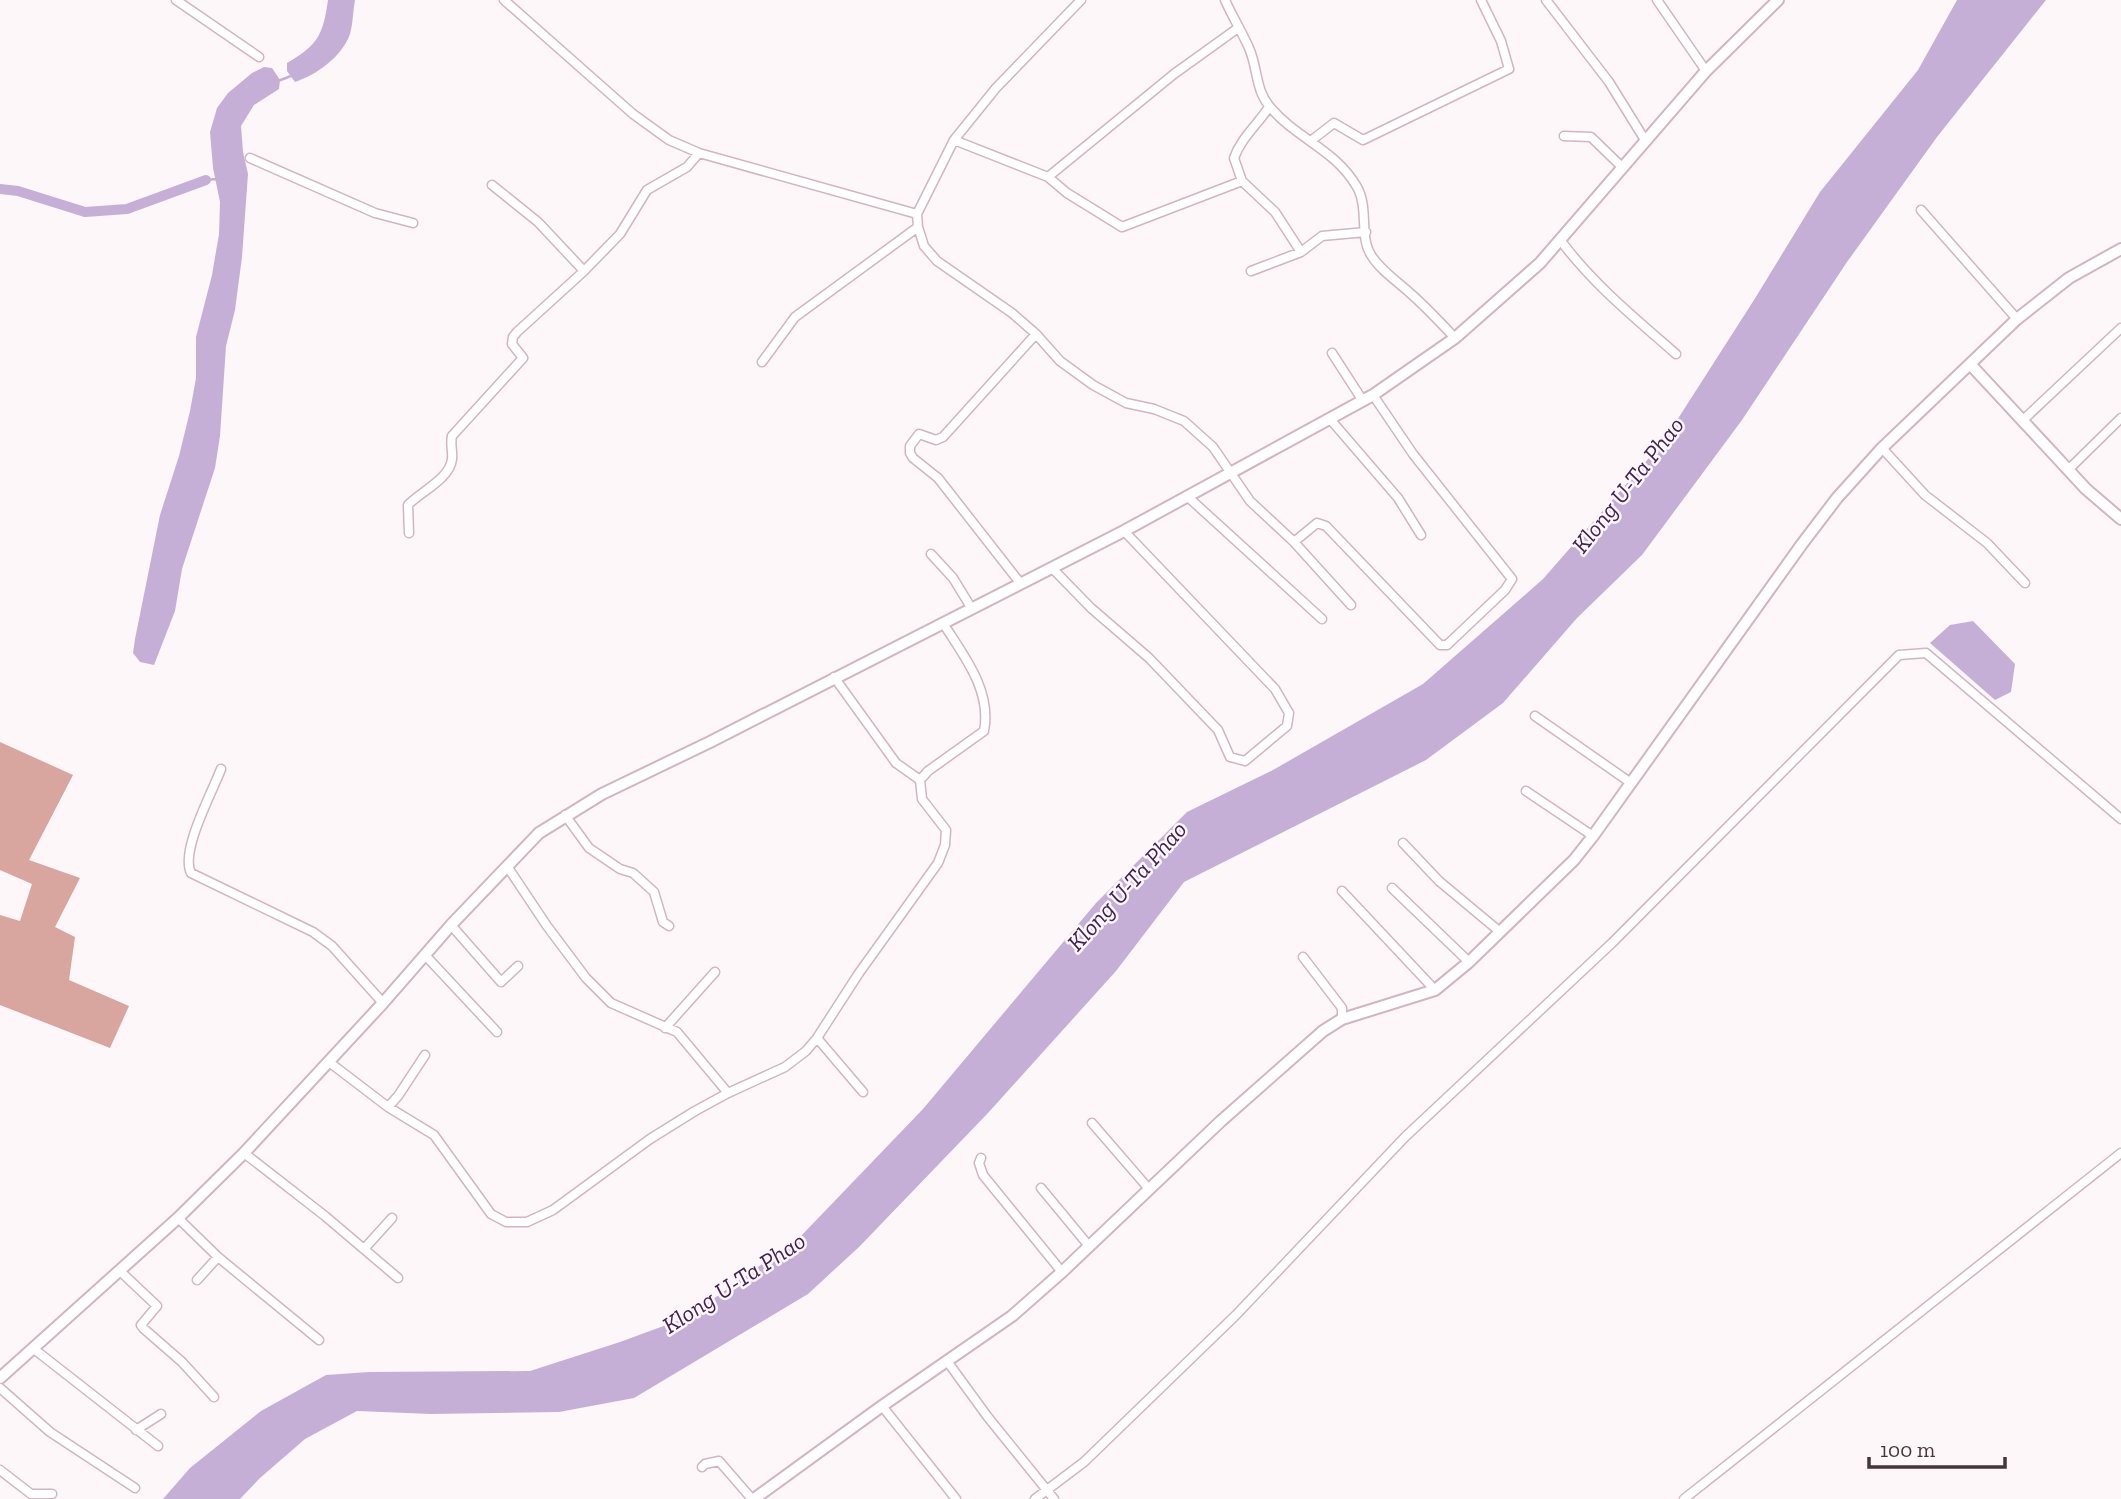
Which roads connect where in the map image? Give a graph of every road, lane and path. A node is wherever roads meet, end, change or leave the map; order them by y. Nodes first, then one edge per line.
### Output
1 (176, 0) edge
2 (504, 0) edge
3 (1081, 0) edge
4 (1224, 0) edge
5 (1480, 0) edge
6 (1546, 0) edge
7 (1657, 0) edge
8 (1778, 0) edge
9 (1238, 28) junction
10 (259, 57) dead end
11 (1706, 71) junction
12 (1269, 107) junction
13 (1564, 136) dead end
14 (954, 140) junction
15 (1312, 140) junction
16 (1645, 140) junction
17 (699, 153) junction
18 (250, 158) dead end
19 (1623, 168) junction
20 (1048, 177) junction
21 (1242, 181) junction
22 (492, 185) dead end
23 (1921, 210) dead end
24 (917, 214) junction
25 (413, 223) dead end
26 (918, 227) junction
27 (1366, 232) junction
28 (1561, 241) junction
29 (2121, 249) edge
30 (1301, 252) junction
31 (584, 271) junction
32 (1251, 271) dead end
33 (2017, 319) junction
34 (2121, 328) edge
35 (1036, 334) junction
36 (1455, 338) junction
37 (1332, 353) dead end
38 (1676, 354) dead end
39 (762, 362) dead end
40 (1970, 365) junction
41 (1368, 398) junction
42 (2121, 418) edge
43 (1330, 419) junction
44 (2022, 421) junction
45 (1882, 447) junction
46 (2068, 470) junction
47 (1232, 473) junction
48 (1188, 497) junction
49 (2119, 514) edge
50 (1125, 531) junction
51 (409, 533) dead end
52 (1420, 535) dead end
53 (1294, 542) junction
54 (932, 554) dead end
55 (1052, 568) junction
56 (2025, 583) dead end
57 (1021, 584) junction
58 (1351, 605) dead end
59 (972, 609) junction
60 (1322, 619) dead end
61 (943, 623) junction
62 (834, 677) junction
63 (1535, 716) dead end
64 (221, 769) dead end
65 (920, 780) junction
66 (1630, 782) junction
67 (1526, 791) dead end
68 (565, 816) junction
69 (2121, 819) edge
70 (1593, 836) junction
71 (1403, 843) dead end
72 (507, 866) junction
73 (1392, 888) dead end
74 (1342, 891) dead end
75 (451, 925) junction
76 (669, 926) dead end
77 (1499, 931) junction
78 (425, 955) junction
79 (1303, 957) dead end
80 (1469, 962) junction
81 (518, 966) dead end
82 (715, 972) dead end
83 (1435, 990) junction
84 (383, 1003) junction
85 (1342, 1019) junction
86 (665, 1028) junction
87 (497, 1032) dead end
88 (817, 1038) junction
89 (425, 1055) dead end
90 (329, 1062) junction
91 (863, 1092) dead end
92 (728, 1093) junction
93 (388, 1107) junction
94 (1092, 1123) dead end
95 (244, 1153) junction
96 (2121, 1153) edge
97 (981, 1158) dead end
98 (1041, 1188) dead end
99 (1149, 1189) junction
100 (392, 1217) dead end
101 (178, 1219) junction
102 (1089, 1246) junction
103 (364, 1249) junction
104 (218, 1257) junction
105 (120, 1270) junction
106 (1062, 1272) junction
107 (398, 1278) dead end
108 (197, 1280) dead end
109 (319, 1339) dead end
110 (34, 1349) junction
111 (947, 1361) junction
112 (0, 1378) edge
113 (0, 1388) edge
114 (215, 1397) dead end
115 (882, 1406) junction
116 (161, 1414) dead end
117 (136, 1430) junction
118 (158, 1446) dead end
119 (702, 1467) dead end
120 (0, 1470) edge
121 (135, 1488) dead end
122 (1048, 1490) junction
123 (52, 1494) dead end
124 (753, 1499) edge
125 (956, 1499) edge
126 (1035, 1499) edge
127 (1054, 1499) edge
128 (1684, 1499) edge

1 - 10 street
2 - 17 street
3 - 14 street
4 - 9 street
5 - 15 street
6 - 16 street
7 - 11 street
8 - 11 street
9 - 12 street
9 - 20 street
11 - 16 street
12 - 15 street
12 - 21 street
13 - 19 street
14 - 20 street
14 - 24 street
15 - 27 street
16 - 19 street
17 - 24 street
17 - 31 street
18 - 25 street
19 - 28 street
20 - 21 street
21 - 30 street
22 - 31 street
23 - 33 street
24 - 26 street
26 - 35 street
26 - 39 street
27 - 30 street
27 - 36 street
28 - 36 street
28 - 38 street
29 - 33 street
30 - 32 street
31 - 51 street
33 - 40 street
34 - 44 street
35 - 47 street
35 - 57 street
36 - 41 street
37 - 41 street
40 - 44 street
40 - 45 street
41 - 43 street
41 - 53 street
42 - 46 street
43 - 47 street
43 - 52 street
44 - 46 street
45 - 56 street
45 - 66 street
46 - 49 street
47 - 48 street
47 - 53 street
48 - 50 street
48 - 60 street
50 - 55 street
50 - 55 street
53 - 58 street
54 - 59 street
55 - 57 street
57 - 59 street
59 - 61 street
61 - 62 street
61 - 65 street
62 - 65 street
62 - 68 street
63 - 66 street
64 - 84 street
65 - 88 street
66 - 70 street
67 - 70 street
68 - 72 street
68 - 76 street
69 - 122 street
70 - 77 street
71 - 77 street
72 - 75 street
72 - 86 street
73 - 80 street
74 - 83 street
75 - 78 street
75 - 81 street
77 - 80 street
78 - 84 street
78 - 87 street
79 - 85 street
80 - 83 street
82 - 86 street
83 - 85 street
84 - 90 street
85 - 99 street
86 - 92 street
88 - 91 street
88 - 92 street
89 - 93 street
90 - 93 street
90 - 95 street
92 - 93 street
94 - 99 street
95 - 101 street
95 - 103 street
96 - 128 street
97 - 106 street
98 - 102 street
99 - 102 street
100 - 103 street
101 - 104 street
101 - 105 street
102 - 106 street
103 - 107 street
104 - 108 street
104 - 109 street
105 - 110 street
105 - 114 street
106 - 111 street
110 - 112 street
110 - 117 street
111 - 115 street
111 - 122 street
113 - 121 street
115 - 124 street
115 - 125 street
116 - 117 street
117 - 118 street
119 - 124 street
120 - 123 street
122 - 126 street
122 - 127 street

